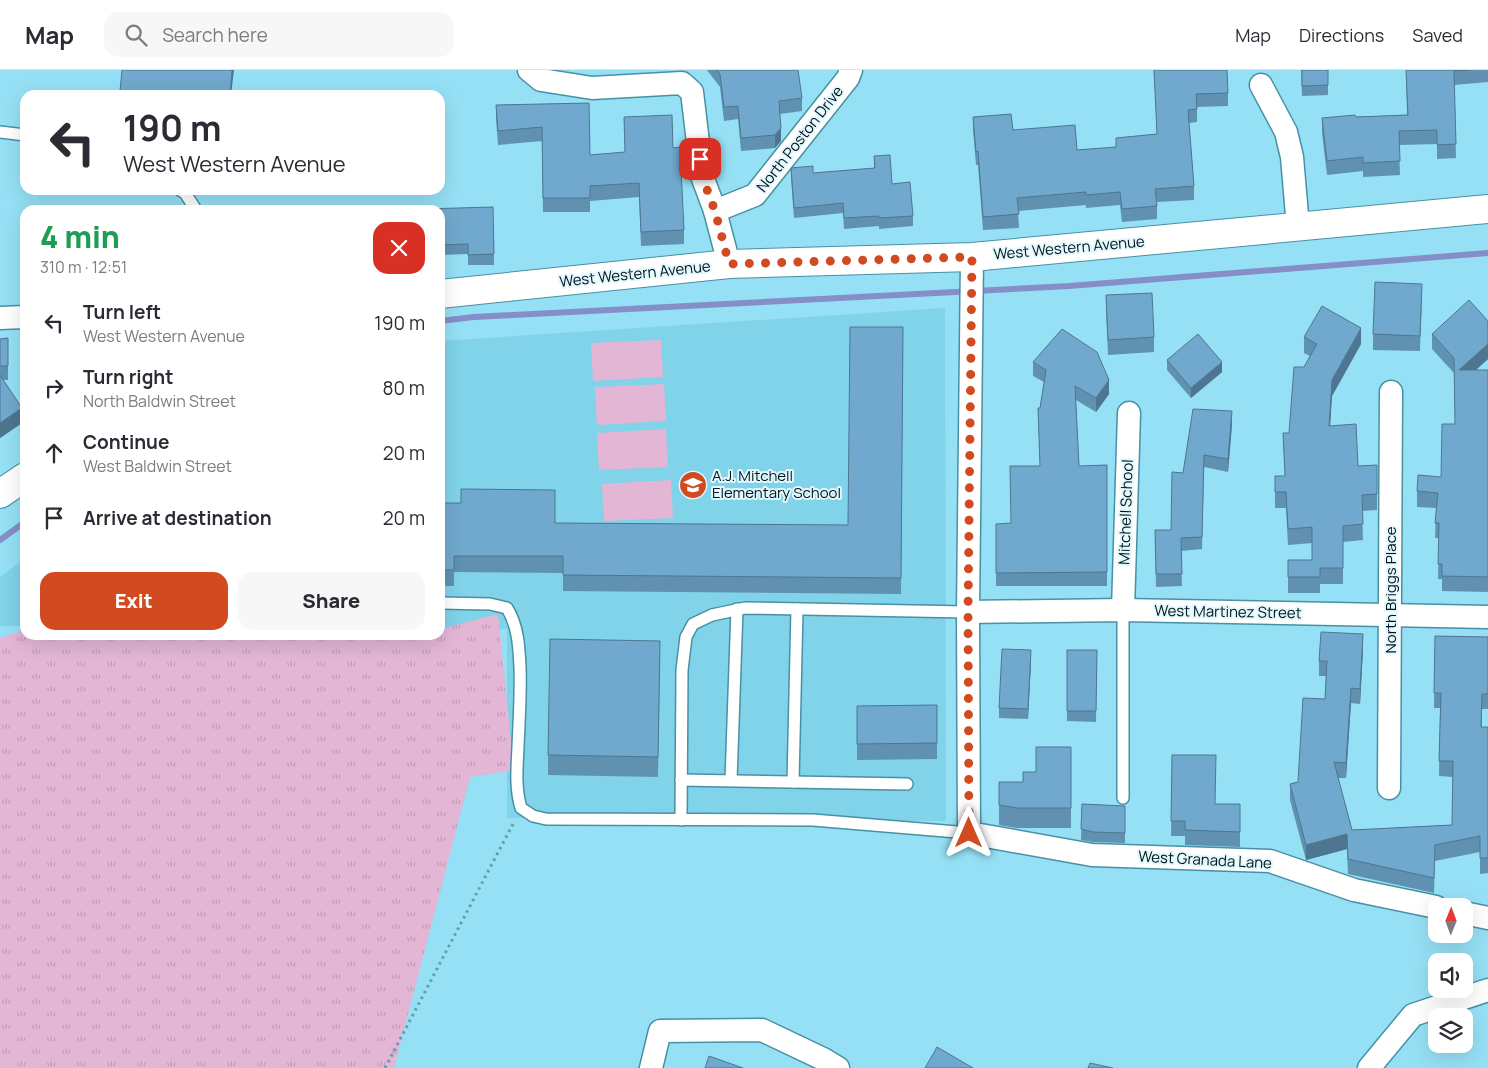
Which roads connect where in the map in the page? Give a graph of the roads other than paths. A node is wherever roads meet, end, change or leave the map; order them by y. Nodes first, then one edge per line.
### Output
1 (529, 70) edge
2 (850, 70) edge
3 (1261, 85) dead end
4 (0, 132) edge
5 (20, 134) edge
6 (1488, 210) edge
7 (715, 211) junction
8 (1298, 227) junction
9 (972, 257) junction
10 (729, 264) junction
11 (445, 293) edge
12 (20, 316) edge
13 (0, 318) edge
14 (1391, 392) dead end
15 (1128, 413) dead end
16 (20, 480) edge
17 (0, 494) edge
18 (445, 603) edge
19 (797, 608) junction
20 (737, 609) junction
21 (1123, 610) junction
22 (968, 612) junction
23 (1391, 616) junction
24 (1488, 617) edge
25 (681, 780) junction
26 (731, 780) junction
27 (793, 782) junction
28 (907, 784) dead end
29 (1389, 788) dead end
30 (1123, 798) dead end
31 (680, 820) junction
32 (969, 833) junction
33 (1428, 905) edge
34 (1473, 915) edge
35 (1488, 918) edge
36 (1488, 990) edge
37 (830, 1063) edge
38 (651, 1068) edge
39 (1369, 1068) edge

1 - 7 street
2 - 7 street, North Poston Drive
3 - 8 street
4 - 5 lane
6 - 8 street, West Western Avenue
7 - 10 street
8 - 9 street, West Western Avenue
9 - 10 street, West Western Avenue
9 - 22 street
10 - 11 street, West Western Avenue
12 - 13 street
14 - 23 street, North Briggs Place
15 - 21 street, Mitchell School
16 - 17 street
18 - 31 lane
19 - 20 lane
19 - 22 lane
19 - 27 lane
20 - 25 lane
20 - 26 lane
21 - 22 street, West Martinez Street
21 - 23 street, West Martinez Street
21 - 30 lane
22 - 32 street
23 - 24 street, West Martinez Street
23 - 29 street, North Briggs Place
25 - 26 lane
25 - 31 lane
26 - 27 lane
27 - 28 lane
31 - 32 lane
32 - 33 street, West Granada Lane
34 - 35 street
36 - 39 street
37 - 38 street

